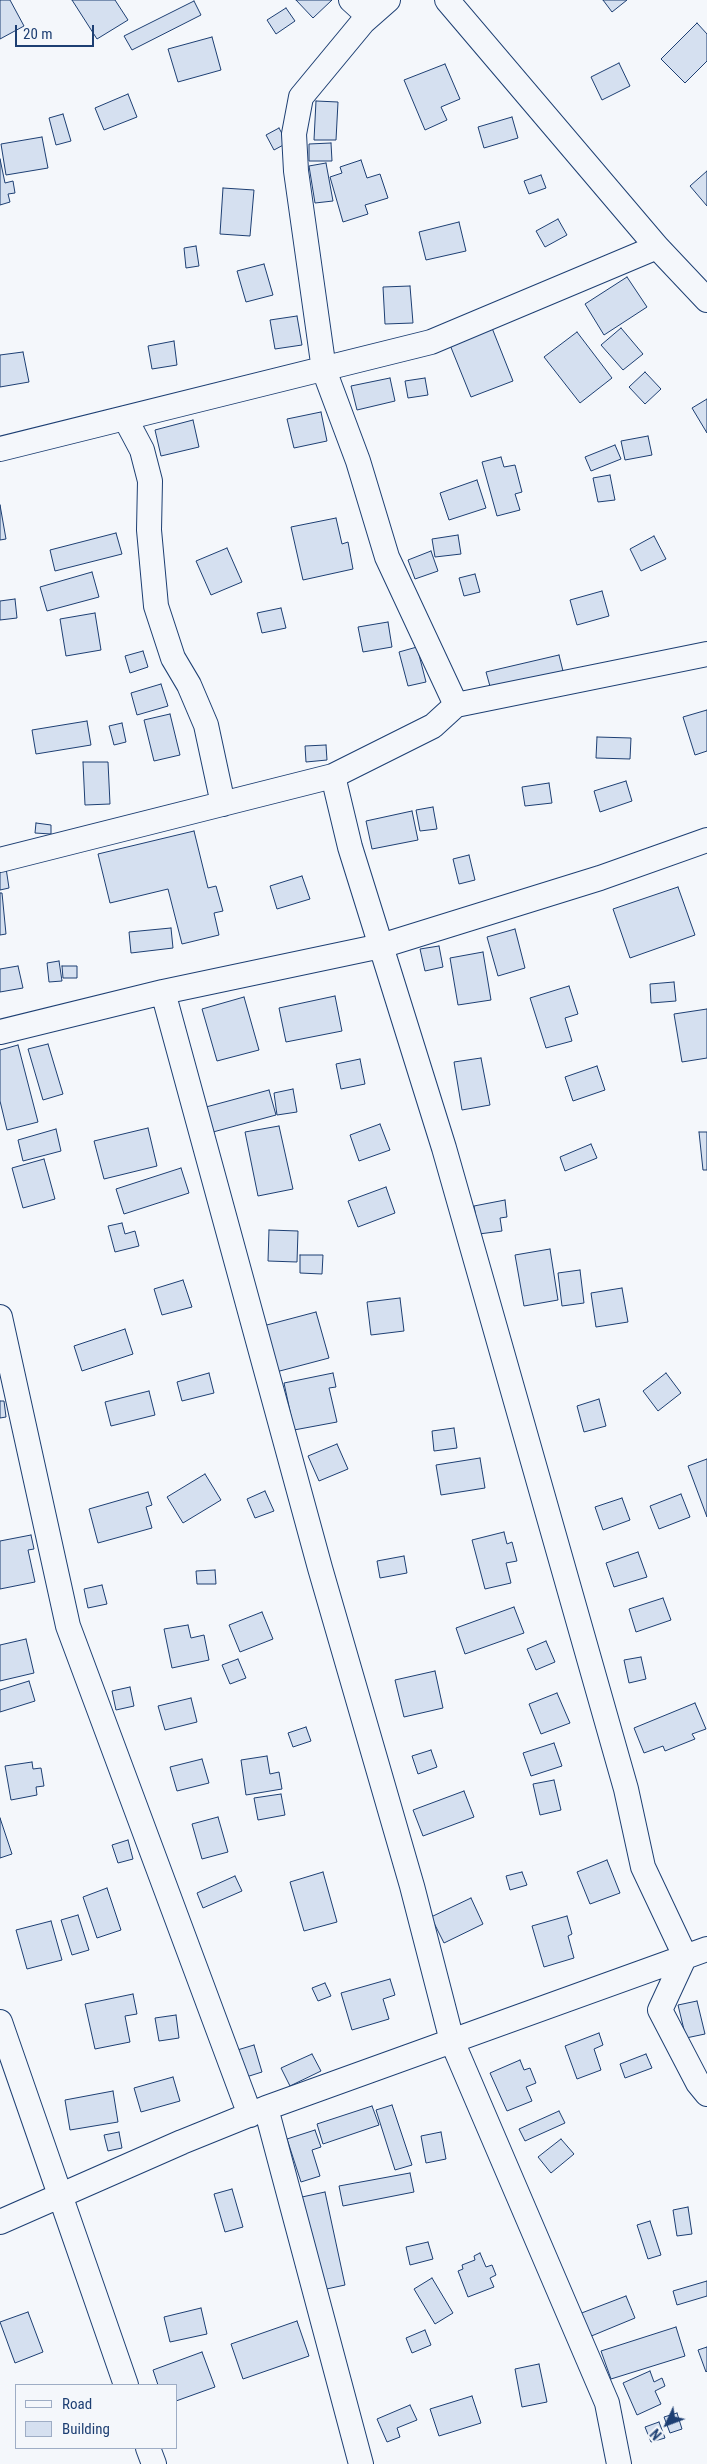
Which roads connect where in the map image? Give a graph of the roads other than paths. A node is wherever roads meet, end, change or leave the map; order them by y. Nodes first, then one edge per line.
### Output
1 (351, 0) edge
2 (374, 0) edge
3 (388, 0) edge
4 (447, 0) edge
5 (657, 247) junction
6 (707, 300) edge
7 (324, 370) junction
8 (125, 418) junction
9 (0, 449) edge
10 (707, 654) edge
11 (456, 705) junction
12 (333, 776) junction
13 (223, 804) junction
14 (707, 840) edge
15 (0, 860) edge
16 (381, 946) junction
17 (163, 992) junction
18 (0, 1032) edge
19 (0, 1317) edge
20 (696, 1953) edge
21 (0, 2022) edge
22 (452, 2041) junction
23 (707, 2094) edge
24 (258, 2112) junction
25 (59, 2197) junction
26 (0, 2222) edge
27 (126, 2384) edge
28 (148, 2449) edge
29 (154, 2464) edge
30 (361, 2464) edge
31 (619, 2464) edge

1 - 2 street
3 - 7 street
4 - 5 street
5 - 6 street
5 - 7 street
7 - 8 street
7 - 11 street
8 - 9 street
8 - 13 street
10 - 11 street
11 - 12 street
12 - 13 street
12 - 16 street
13 - 15 street
14 - 16 street
16 - 17 street
16 - 20 street
17 - 18 street
17 - 22 street
19 - 24 street
20 - 22 street
20 - 23 street
21 - 25 street
22 - 24 street
22 - 31 street
24 - 25 street
24 - 30 street
25 - 26 street
25 - 27 street
28 - 29 street

